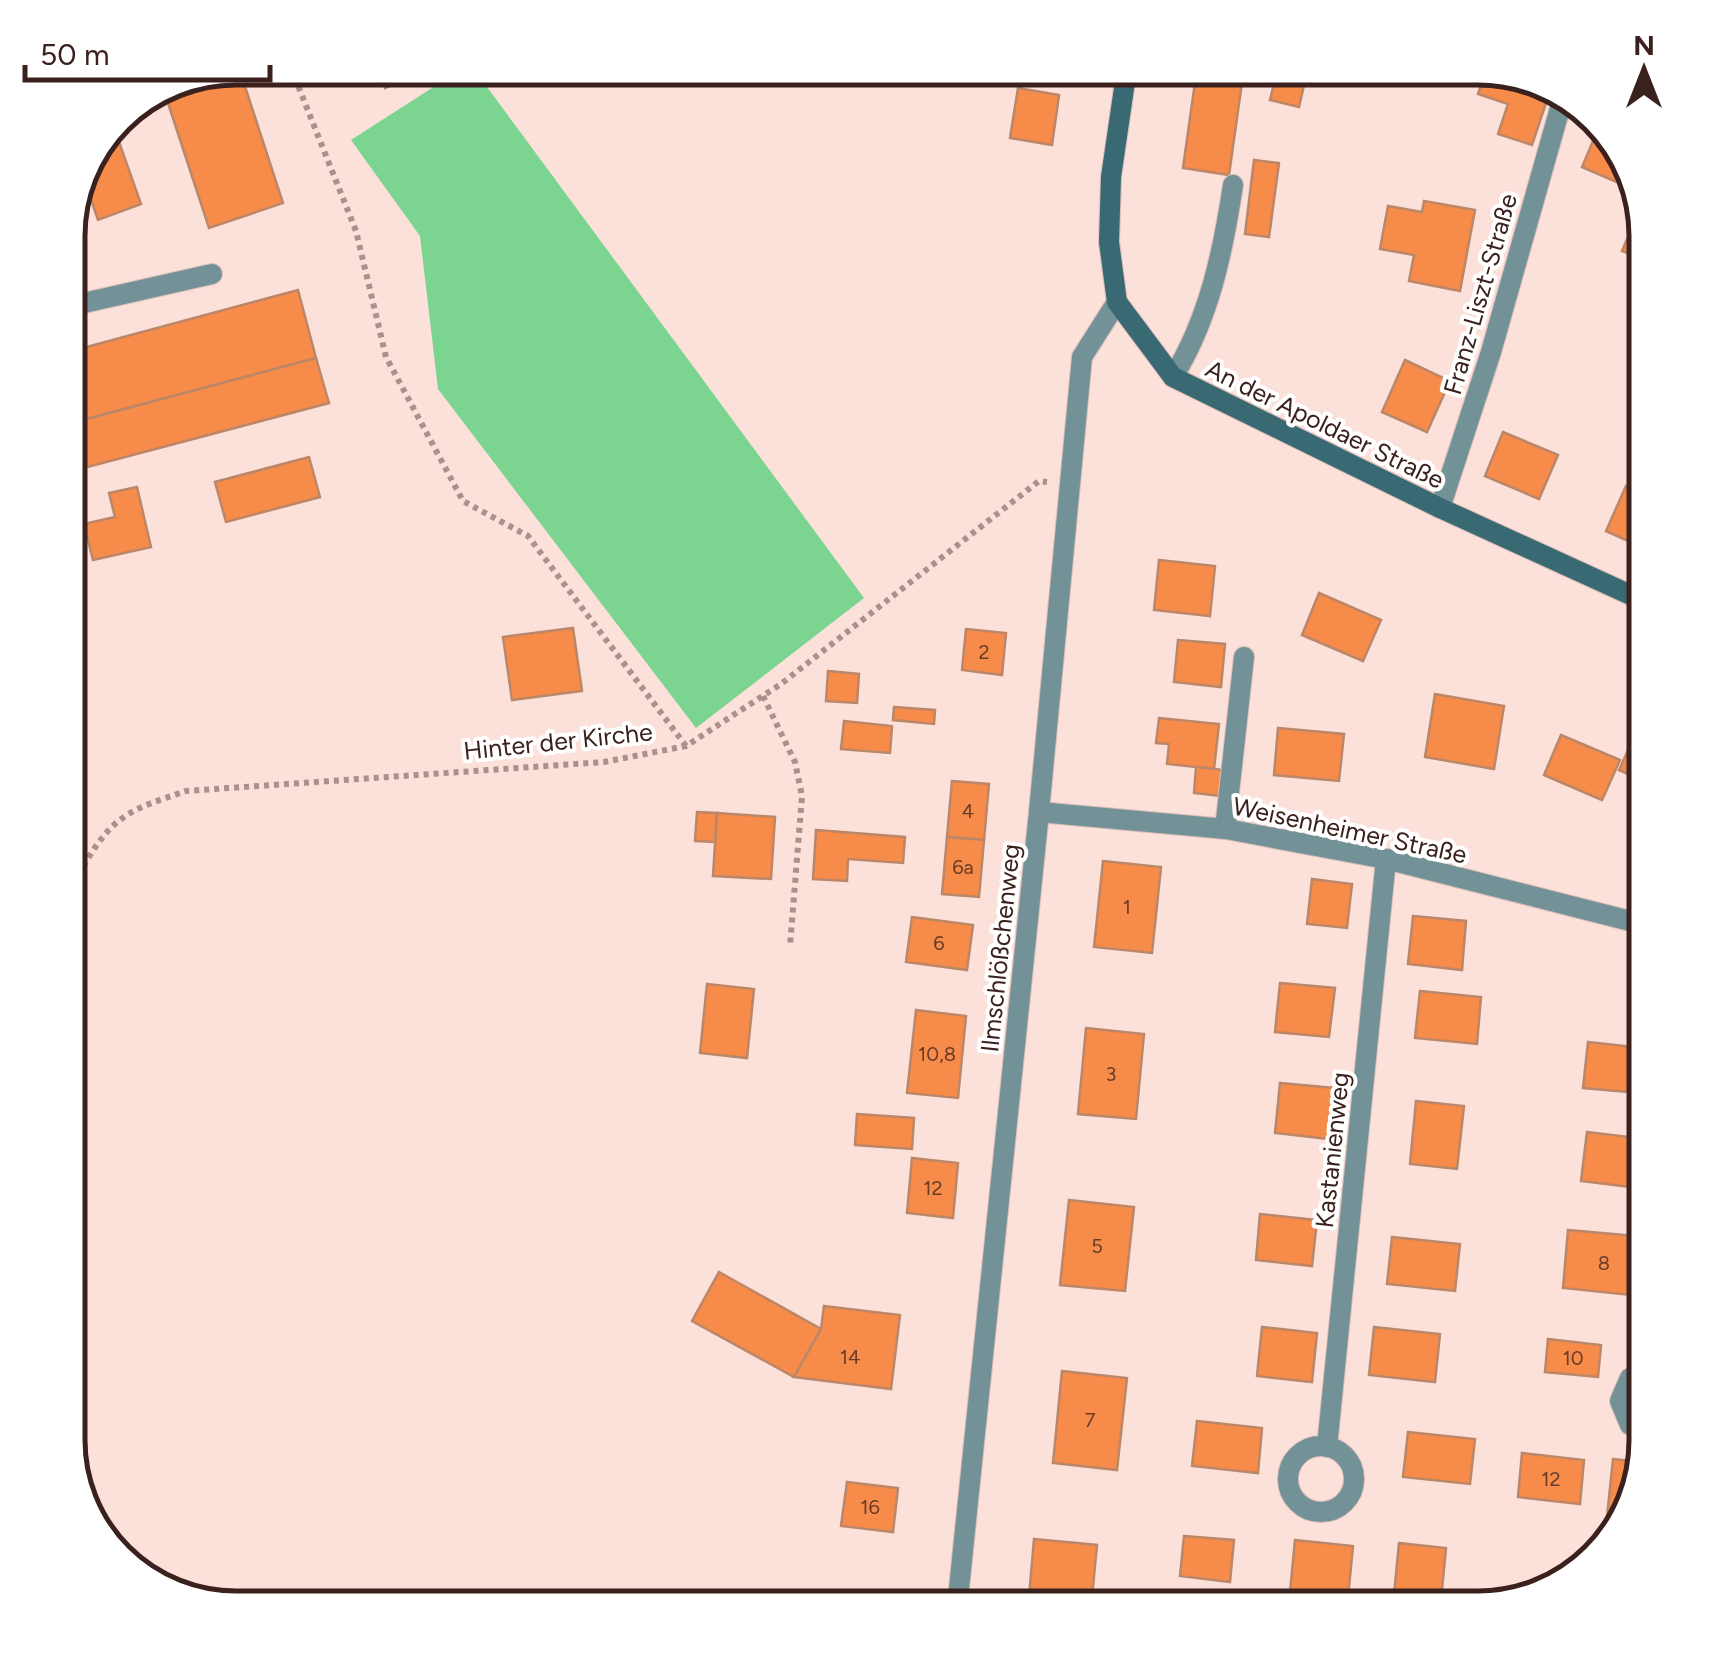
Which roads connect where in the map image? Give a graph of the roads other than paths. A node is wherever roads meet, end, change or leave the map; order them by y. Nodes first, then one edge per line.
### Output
1 (1124, 85) edge
2 (1560, 110) edge
3 (1233, 185) dead end
4 (212, 274) dead end
5 (1117, 302) junction
6 (85, 303) edge
7 (1172, 377) junction
8 (1440, 508) junction
9 (1629, 594) edge
10 (1244, 656) dead end
11 (1039, 812) junction
12 (1225, 829) junction
13 (1386, 859) junction
14 (1629, 921) edge
15 (1629, 1380) edge
16 (1629, 1422) edge
17 (1327, 1447) dead end
18 (959, 1591) edge

1 - 5 main road, An der Apoldaer Straße
2 - 8 street, Franz-Liszt-Straße
3 - 7 street
4 - 6 street
5 - 7 main road, An der Apoldaer Straße
5 - 11 street, Ilmschlößchenweg
7 - 8 main road, An der Apoldaer Straße
8 - 9 main road, An der Apoldaer Straße
10 - 12 street
11 - 12 street, Weisenheimer Straße
11 - 18 street, Ilmschlößchenweg
12 - 13 street, Weisenheimer Straße
13 - 14 street, Weisenheimer Straße
13 - 17 street, Kastanienweg
15 - 16 street

